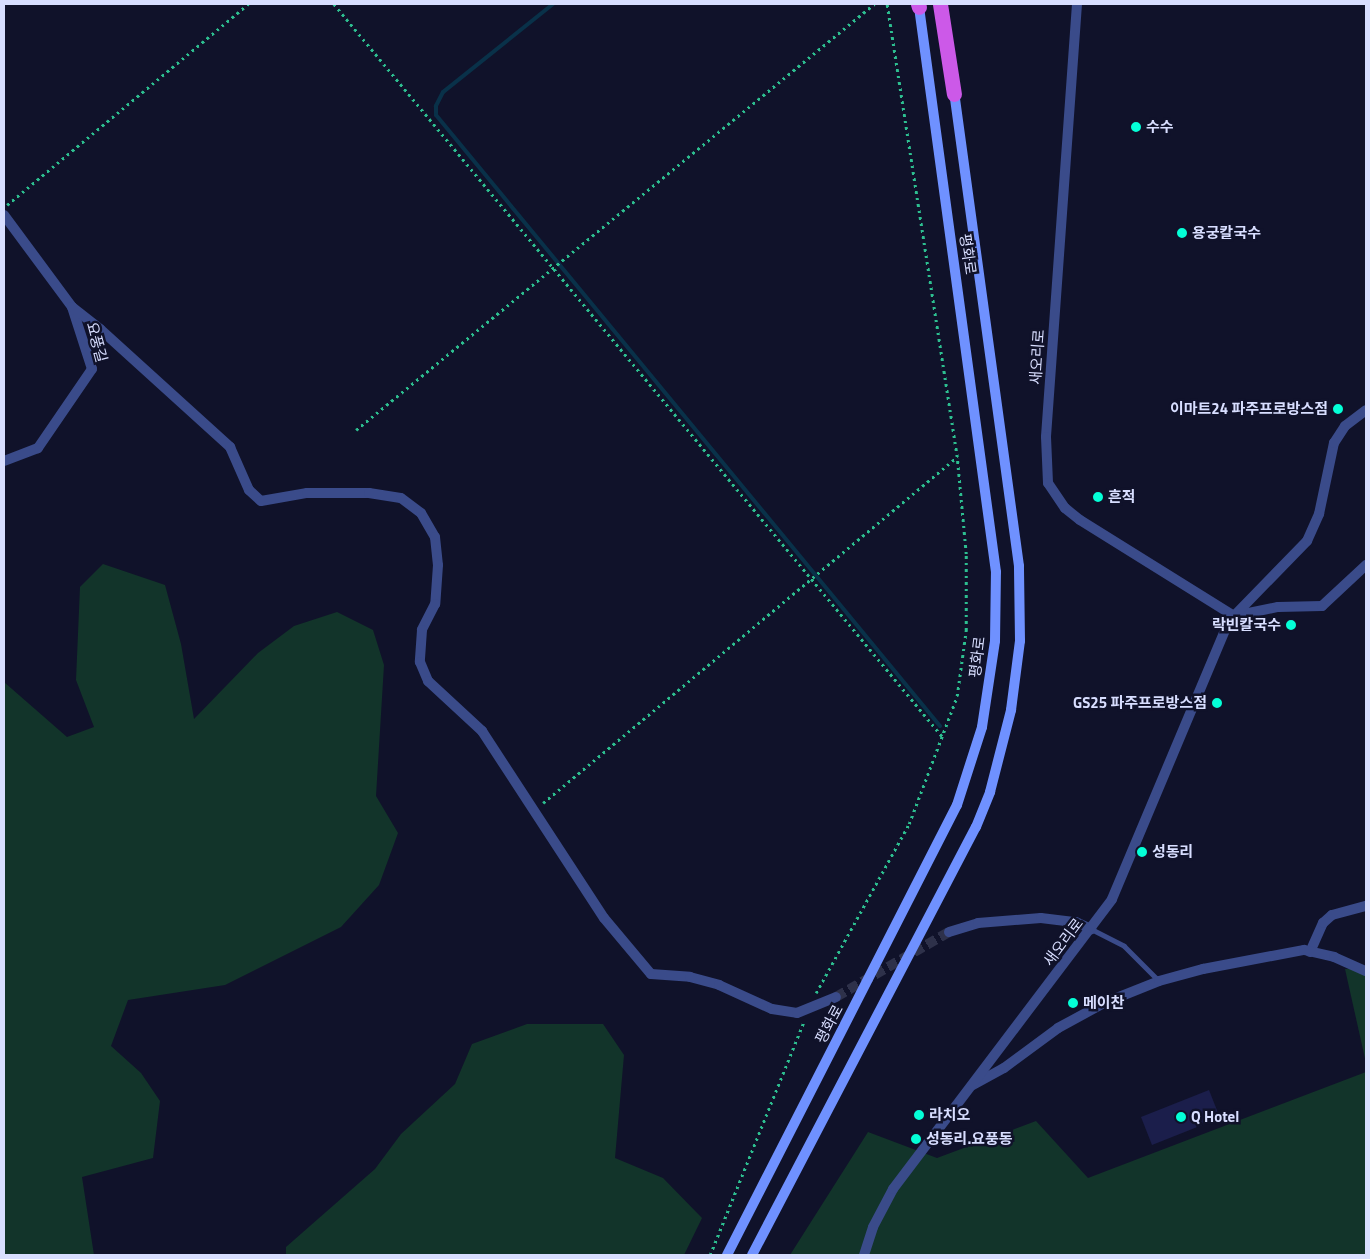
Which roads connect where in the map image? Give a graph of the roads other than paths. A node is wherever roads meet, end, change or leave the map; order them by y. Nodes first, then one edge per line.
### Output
1 (940, 4) edge
2 (949, 4) edge
3 (1078, 4) edge
4 (919, 5) edge
5 (950, 67) junction
6 (954, 94) joint
7 (4, 214) edge
8 (72, 307) junction
9 (1366, 410) edge
10 (4, 461) edge
11 (1366, 565) edge
12 (1234, 616) junction
13 (1366, 906) edge
14 (1091, 929) junction
15 (949, 932) tunnel mouth
16 (1310, 952) junction
17 (1366, 971) edge
18 (1159, 981) junction
19 (836, 997) tunnel mouth
20 (973, 1085) junction
21 (727, 1255) edge
22 (752, 1255) edge
23 (864, 1255) edge

1 - 5 highway
2 - 5 highway
3 - 12 street, 새오리로
4 - 21 main road, 평화로
5 - 6 highway
6 - 22 main road, 평화로
7 - 8 street, 요풍길
8 - 10 street, 요풍길
8 - 19 street
9 - 12 street, 새오리로
11 - 12 street
12 - 14 street, 새오리로
13 - 16 street
14 - 15 street
14 - 18 lane
14 - 20 street, 새오리로
16 - 17 street
16 - 18 street
18 - 20 street
20 - 23 street, 새오리로

